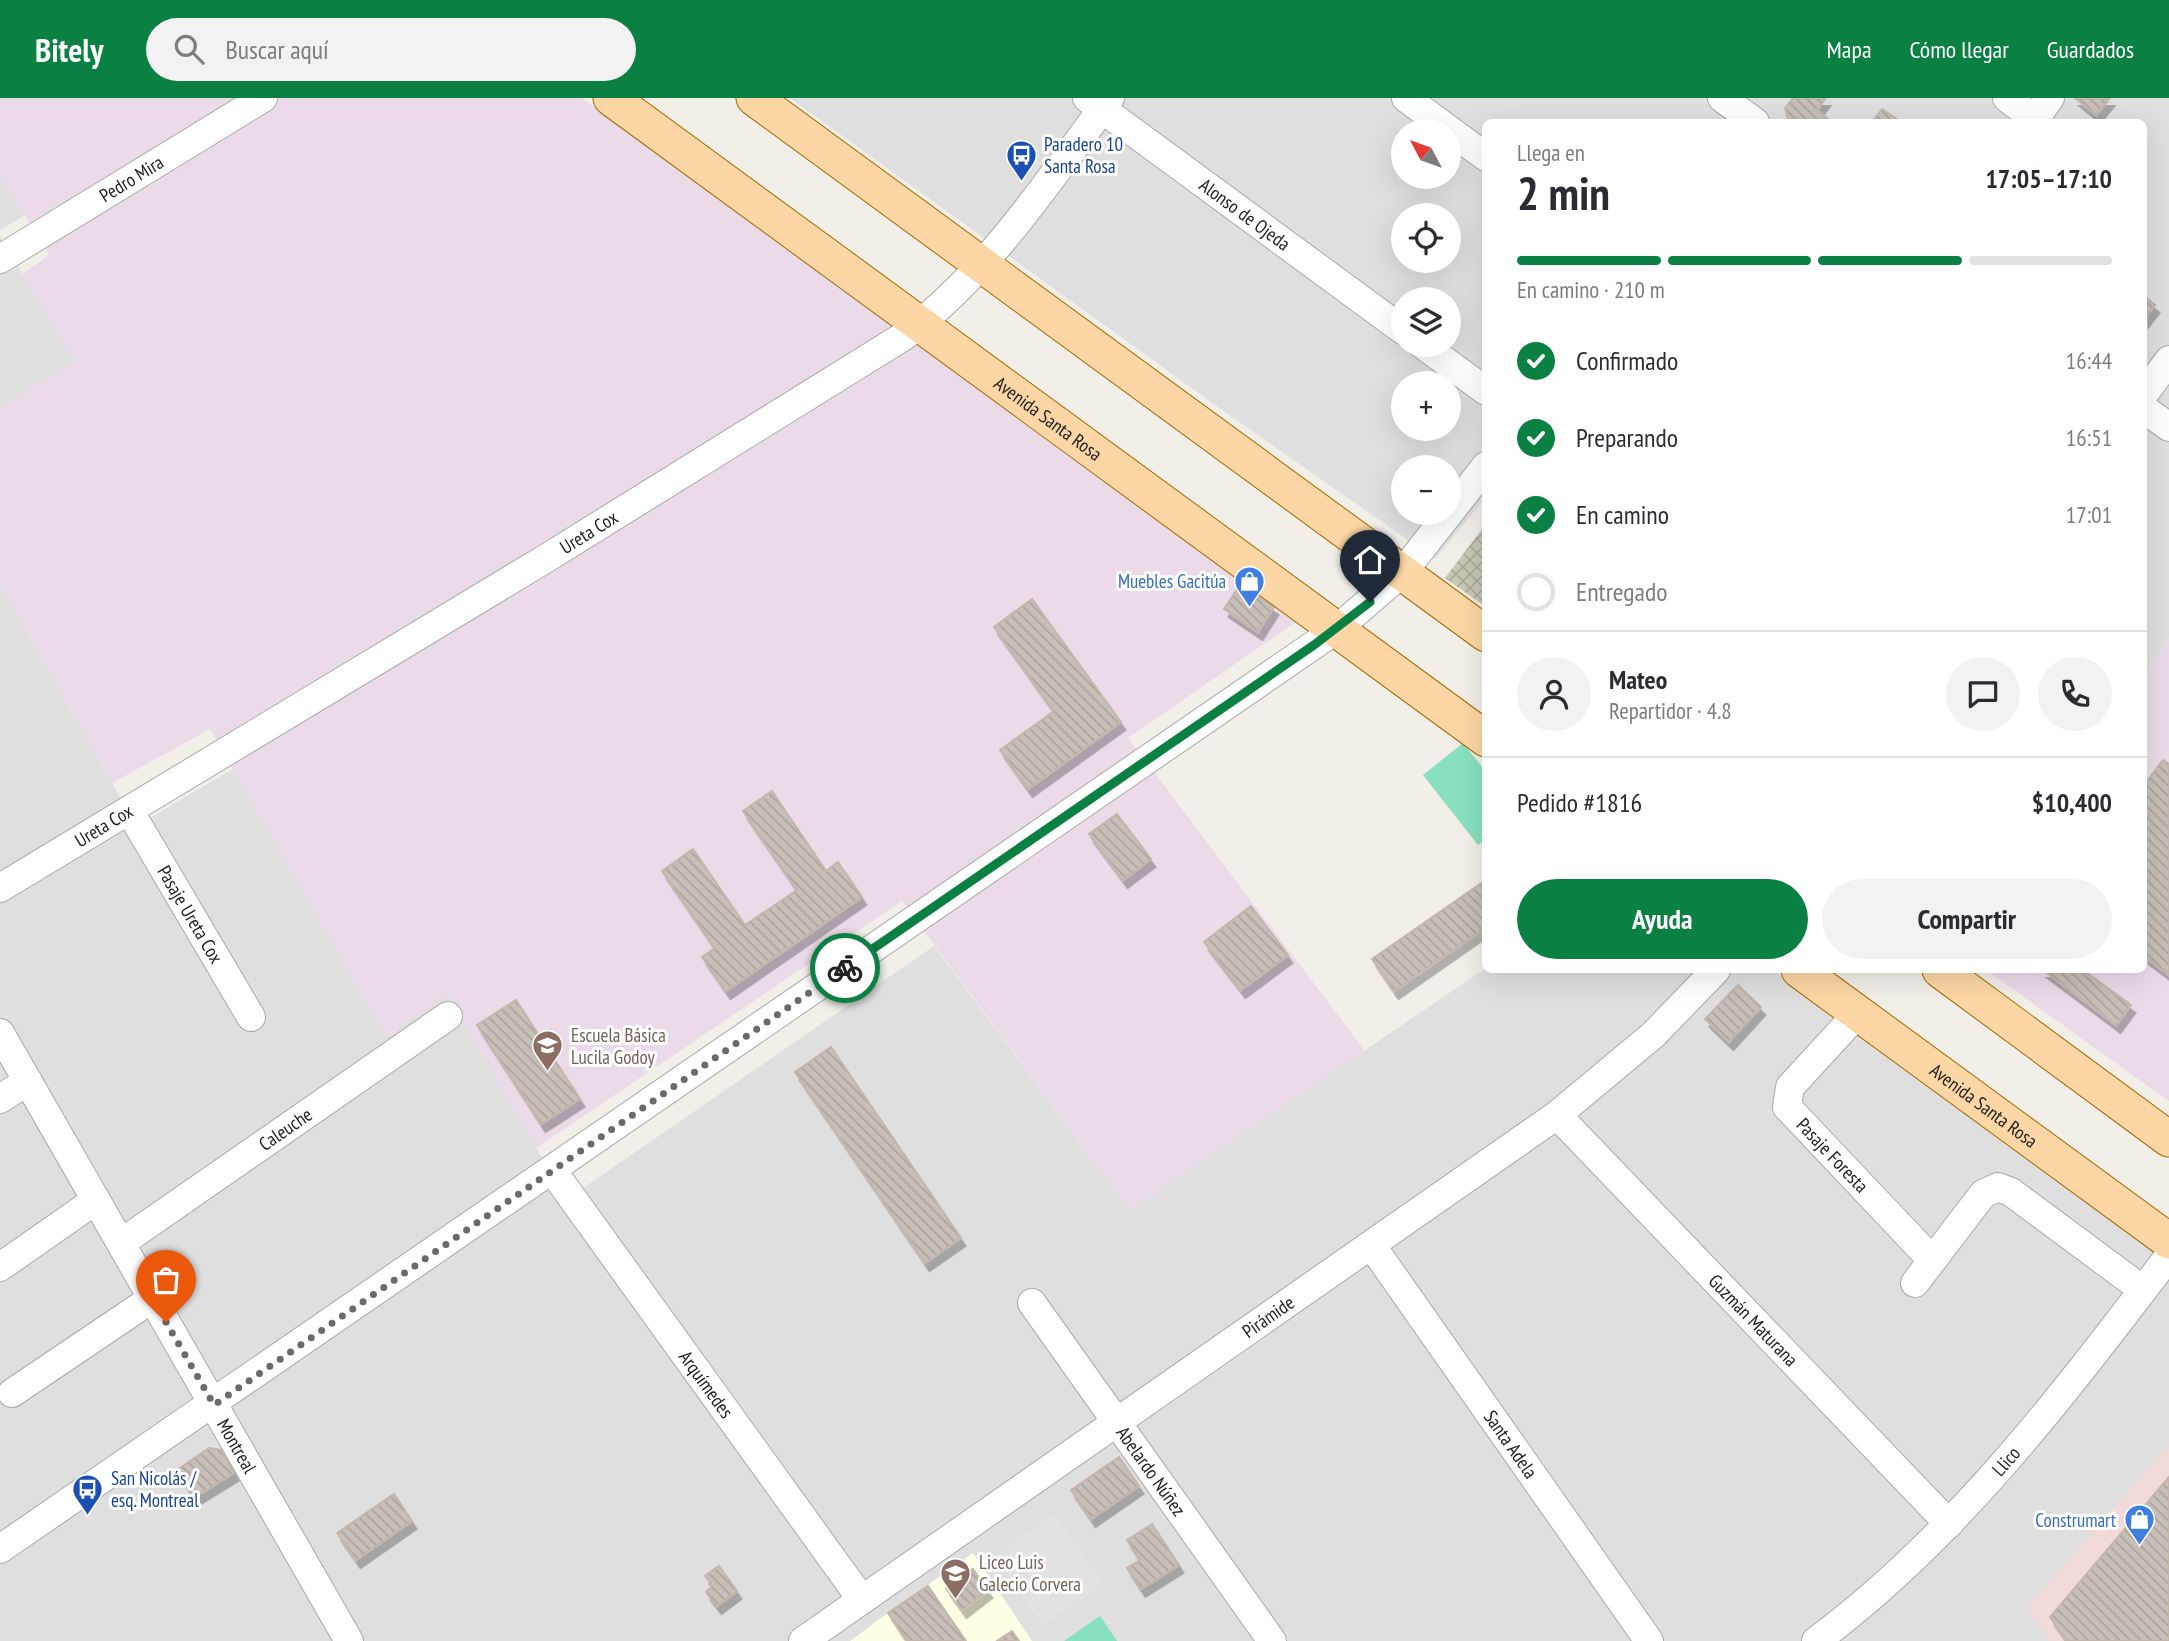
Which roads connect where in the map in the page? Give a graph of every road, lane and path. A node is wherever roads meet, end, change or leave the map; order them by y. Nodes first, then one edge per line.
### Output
1 (263, 98) edge
2 (611, 98) edge
3 (754, 98) edge
4 (1406, 98) edge
5 (1722, 98) edge
6 (2007, 98) edge
7 (1100, 102) edge
8 (2040, 113) edge
9 (1749, 114) edge
10 (1482, 154) edge
11 (0, 259) edge
12 (982, 264) junction
13 (1391, 321) edge
14 (922, 323) junction
15 (1439, 357) edge
16 (2169, 360) edge
17 (1482, 388) edge
18 (2147, 390) edge
19 (2147, 411) edge
20 (2169, 427) edge
21 (1482, 471) edge
22 (1403, 572) junction
23 (1337, 629) junction
24 (1482, 631) edge
25 (1482, 735) edge
26 (129, 810) junction
27 (0, 888) edge
28 (1713, 973) edge
29 (1803, 973) edge
30 (1944, 973) edge
31 (1858, 1013) junction
32 (448, 1016) dead end
33 (251, 1017) dead end
34 (0, 1033) edge
35 (28, 1081) junction
36 (0, 1099) edge
37 (1557, 1115) junction
38 (2169, 1139) edge
39 (552, 1170) junction
40 (96, 1200) junction
41 (2169, 1241) edge
42 (121, 1243) junction
43 (1372, 1246) junction
44 (2169, 1256) edge
45 (1932, 1260) junction
46 (0, 1267) edge
47 (1914, 1283) dead end
48 (2143, 1290) junction
49 (153, 1298) junction
50 (1032, 1303) dead end
51 (12, 1393) dead end
52 (214, 1405) junction
53 (1117, 1423) junction
54 (1949, 1524) junction
55 (0, 1549) edge
56 (862, 1600) junction
57 (349, 1641) edge
58 (803, 1641) edge
59 (1272, 1641) edge
60 (1649, 1641) edge
61 (1816, 1641) edge

1 - 11 street, Pedro Mira
2 - 14 main road, Avenida Santa Rosa
3 - 12 main road
4 - 10 street
5 - 9 street
6 - 8 street
7 - 12 street, Ureta Cox
7 - 13 street, Alonso de Ojeda
12 - 14 street, Ureta Cox
12 - 22 main road
14 - 23 main road, Avenida Santa Rosa
14 - 26 street, Ureta Cox
15 - 17 street
16 - 18 street
19 - 20 street
21 - 22 street
22 - 23 street
22 - 24 main road
23 - 25 main road, Avenida Santa Rosa
23 - 39 street
26 - 27 street, Ureta Cox
26 - 33 street, Pasaje Ureta Cox
28 - 37 street, Pirámide
29 - 31 main road, Avenida Santa Rosa
30 - 38 main road
31 - 41 main road, Avenida Santa Rosa
31 - 45 street, Pasaje Foresta
32 - 42 street, Caleuche
34 - 35 street, Montreal
35 - 36 street
35 - 40 street, Montreal
37 - 43 street, Pirámide
37 - 54 street, Guzmán Maturana
39 - 52 street
39 - 56 street, Arquímedes
40 - 42 street, Montreal
40 - 46 street
42 - 49 street, Montreal
43 - 53 street, Pirámide
43 - 60 street, Santa Adela
44 - 48 street, Llico
45 - 47 street
45 - 48 street
48 - 54 street, Llico
49 - 51 street
49 - 52 street, Montreal
50 - 53 street, Abelardo Núñez
52 - 55 street
52 - 57 street, Montreal
53 - 56 street, Pirámide
53 - 59 street, Abelardo Núñez
54 - 61 street, Llico
56 - 58 street, Pirámide

